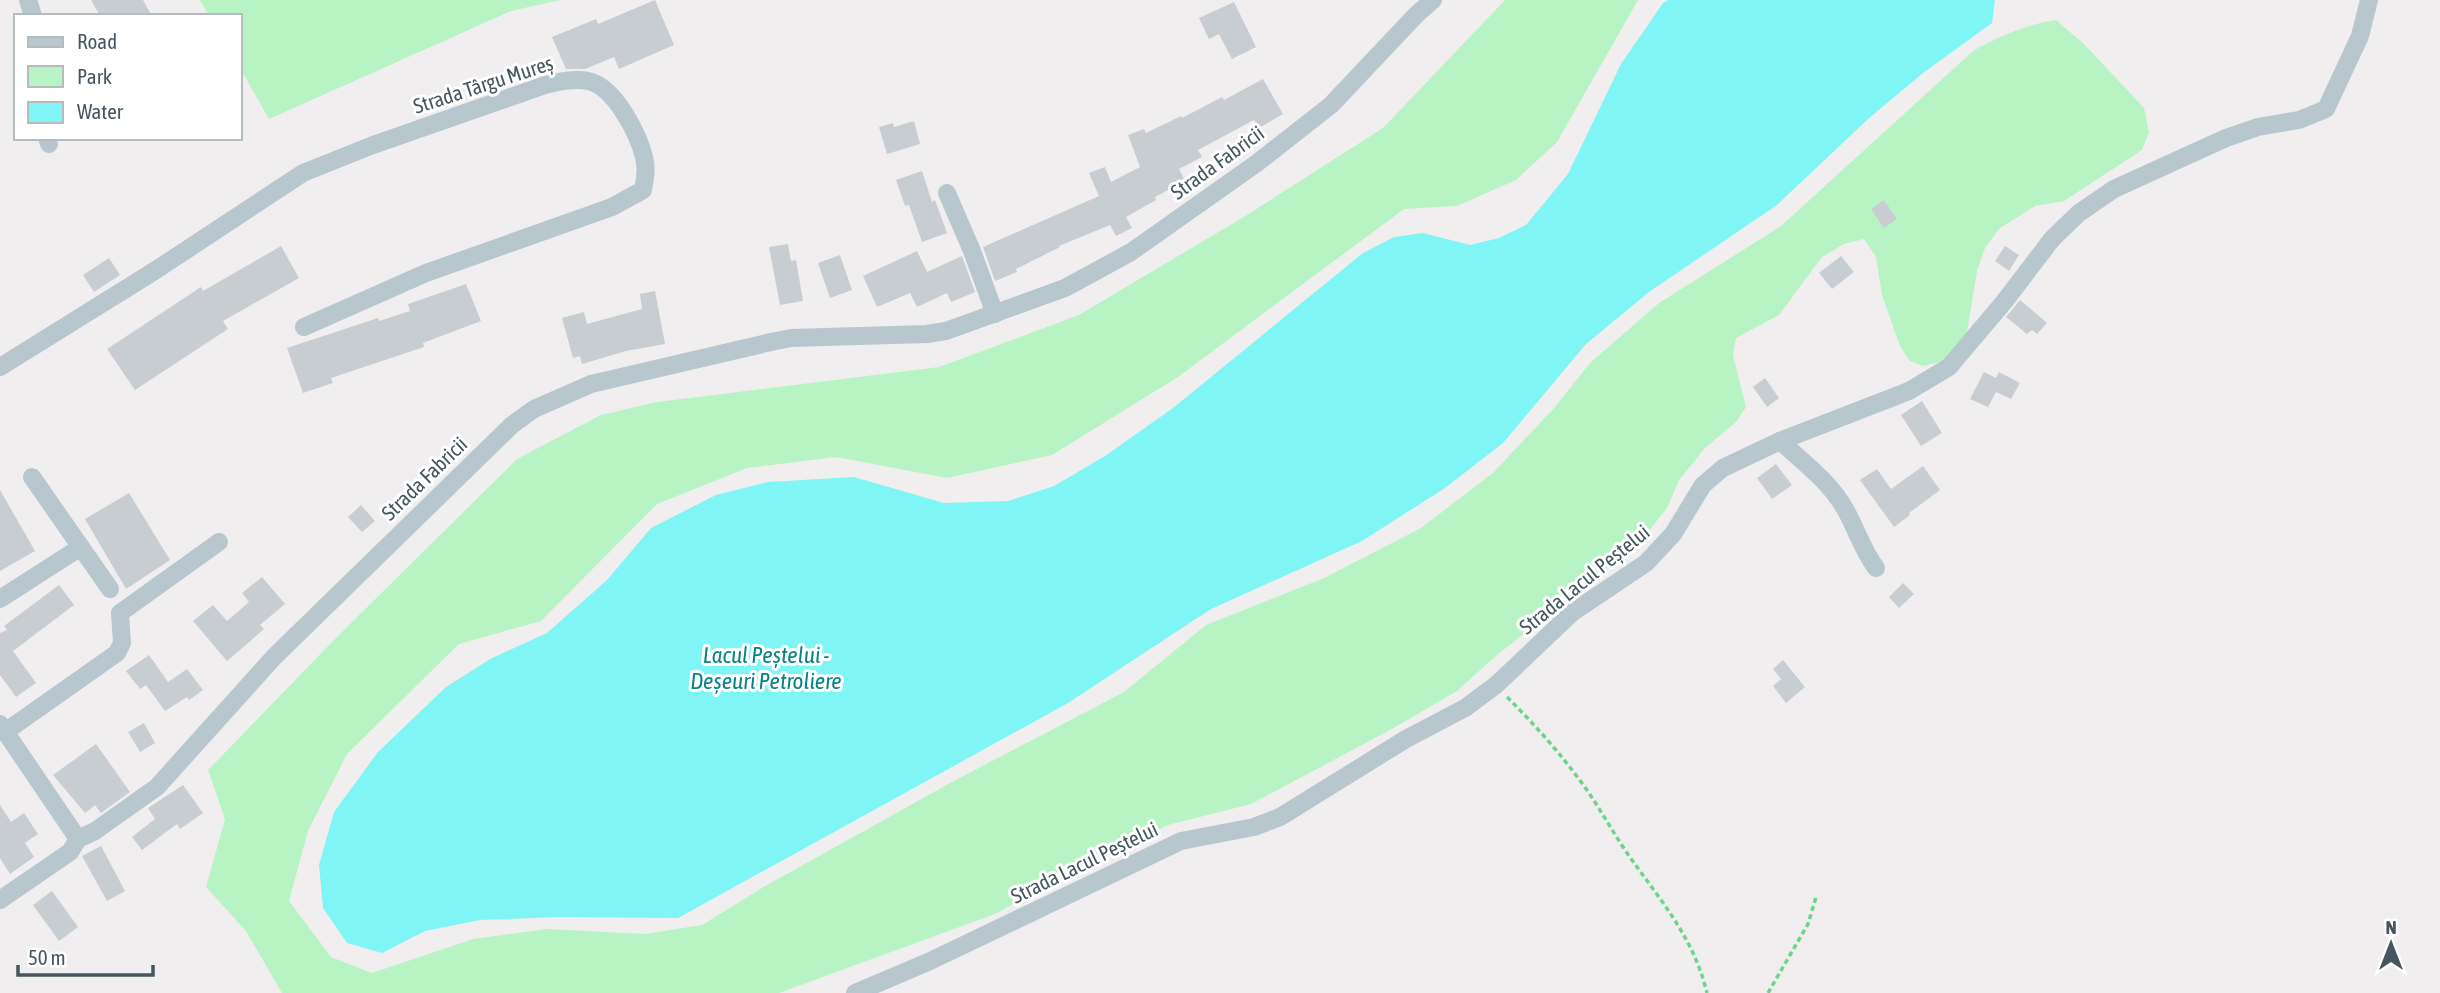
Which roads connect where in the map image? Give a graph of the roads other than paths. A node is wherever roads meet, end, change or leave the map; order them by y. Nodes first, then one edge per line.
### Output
1 (1433, 0) edge
2 (2369, 0) edge
3 (947, 193) dead end
4 (995, 314) junction
5 (304, 327) dead end
6 (0, 367) edge
7 (1780, 441) junction
8 (32, 477) dead end
9 (219, 542) dead end
10 (80, 547) junction
11 (1876, 568) dead end
12 (110, 589) dead end
13 (0, 599) edge
14 (3, 728) edge
15 (78, 839) junction
16 (0, 900) edge
17 (855, 993) edge

1 - 4 street, Strada Fabricii
2 - 7 street, Strada Lacul Peștelui
3 - 4 street
4 - 15 street, Strada Fabricii
5 - 6 street, Strada Târgu Mureș
7 - 11 street
7 - 17 street, Strada Lacul Peștelui
8 - 10 street
9 - 14 street
10 - 12 street
10 - 13 street
14 - 15 street
15 - 16 street, Strada Fabricii

